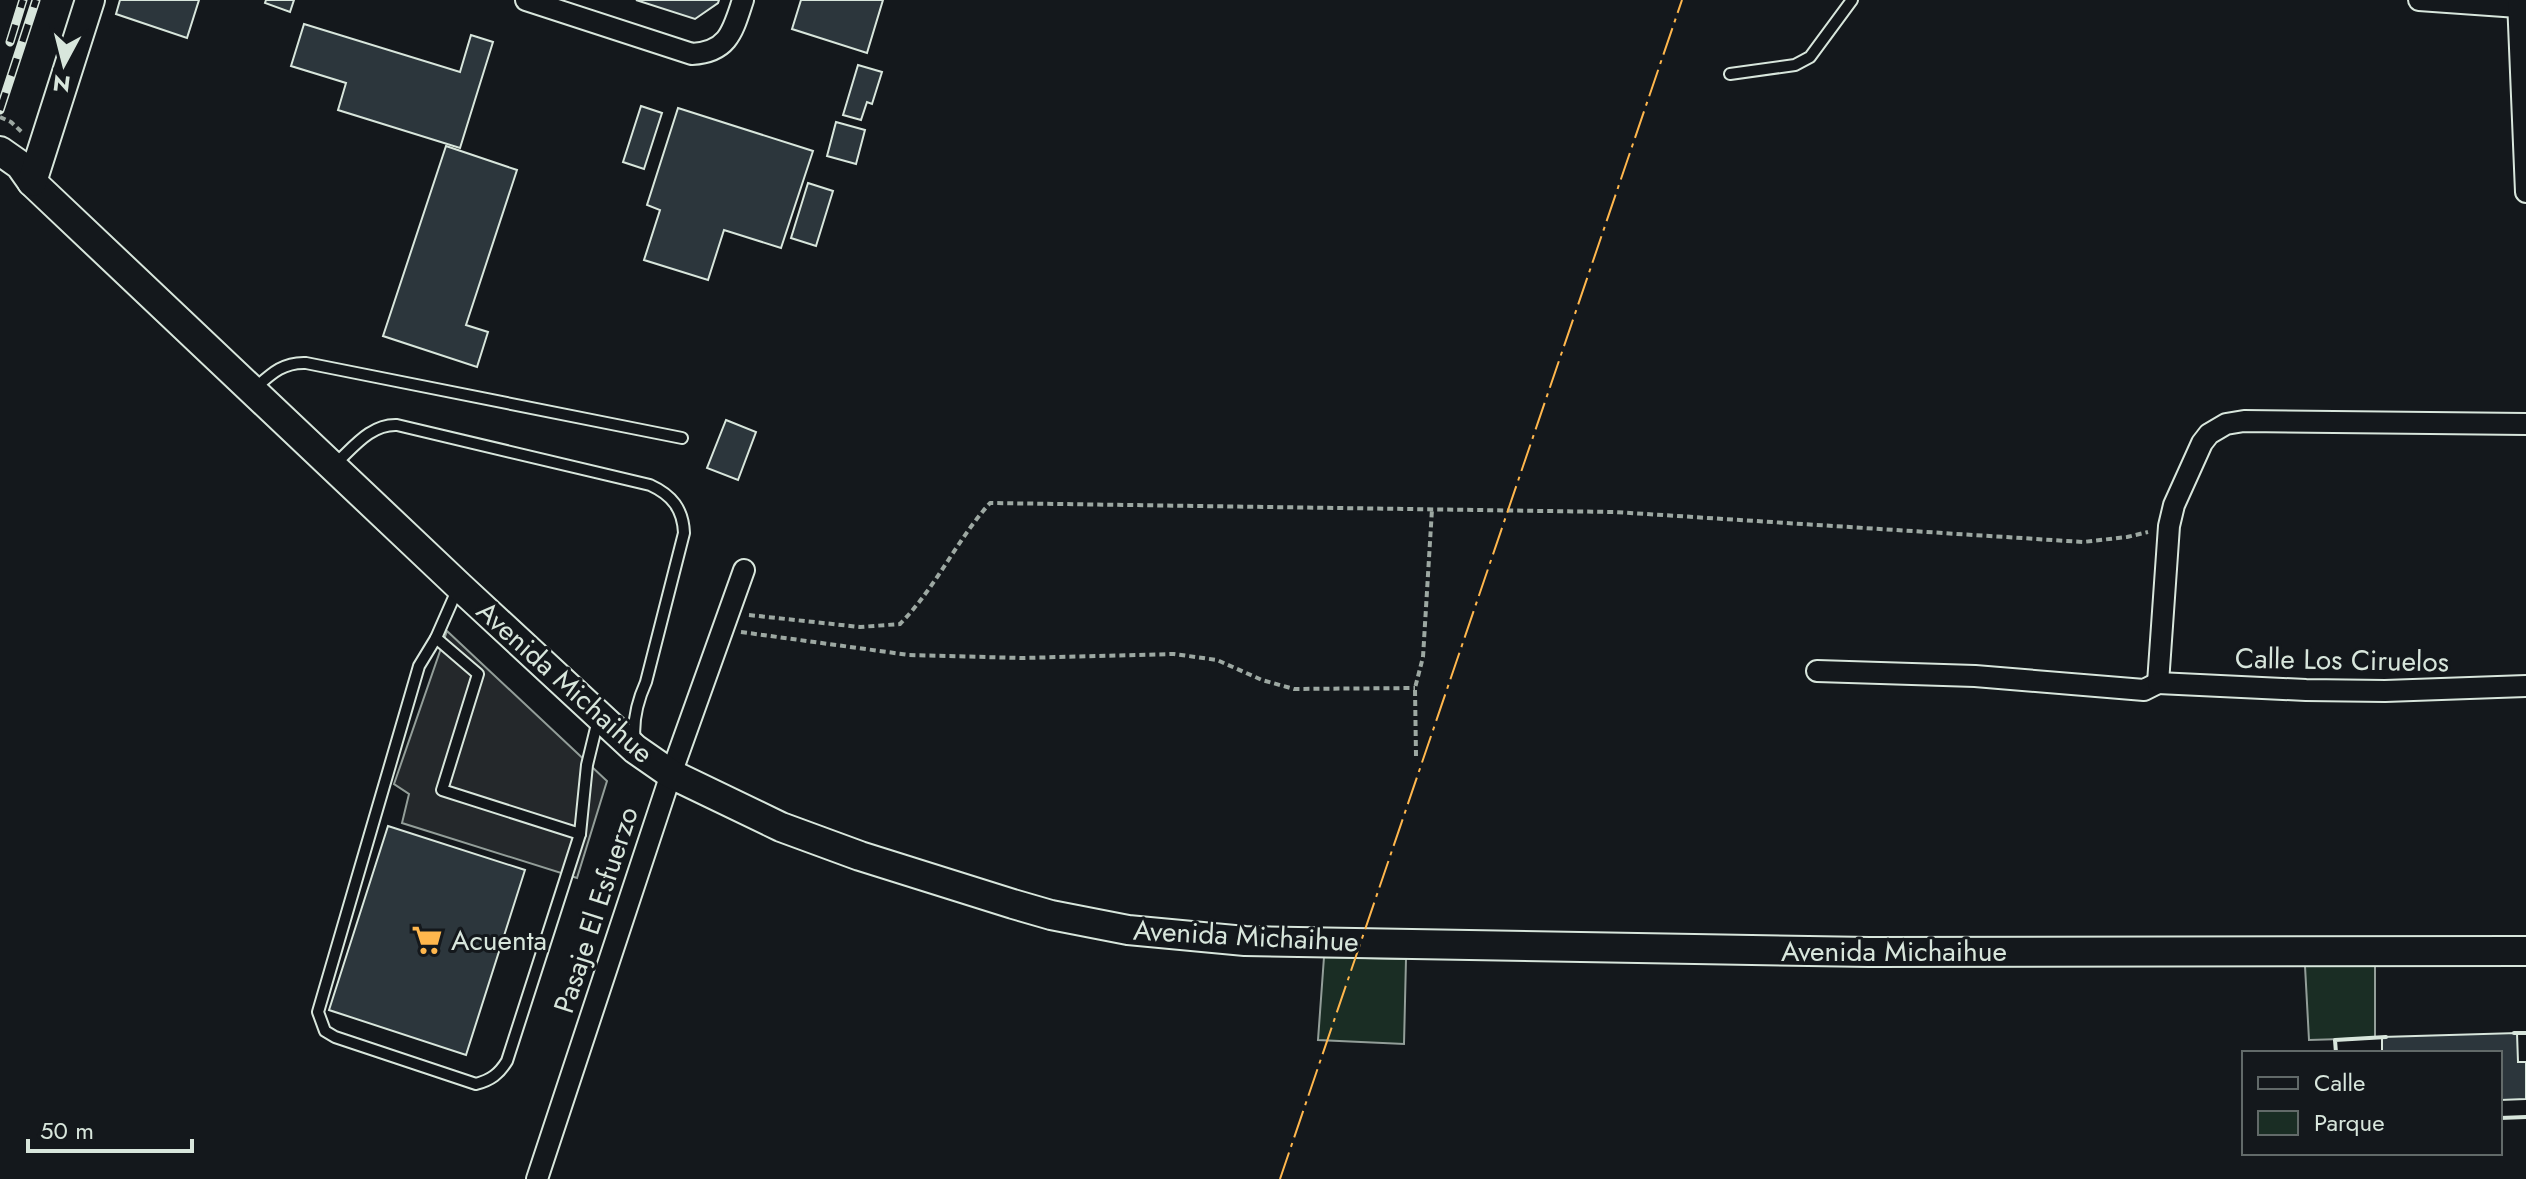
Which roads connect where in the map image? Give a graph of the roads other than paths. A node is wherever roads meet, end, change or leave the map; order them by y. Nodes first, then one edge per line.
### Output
1 (90, 0) edge
2 (526, 0) edge
3 (743, 0) edge
4 (1852, 0) edge
5 (2419, 0) edge
6 (2518, 3) edge
7 (2523, 50) edge
8 (1730, 74) dead end
9 (0, 151) edge
10 (32, 182) junction
11 (2526, 192) edge
12 (253, 390) junction
13 (2526, 424) edge
14 (682, 438) dead end
15 (333, 466) junction
16 (744, 570) dead end
17 (459, 586) junction
18 (436, 638) junction
19 (1817, 671) dead end
20 (2158, 683) junction
21 (2526, 686) edge
22 (598, 717) junction
23 (635, 749) junction
24 (671, 774) junction
25 (580, 834) junction
26 (2526, 951) edge
27 (537, 1179) edge

1 - 10 street
2 - 3 street
4 - 8 lane
5 - 6 street
6 - 7 street
7 - 11 street
9 - 10 street, Avenida Michaihue
10 - 12 street, Avenida Michaihue
12 - 14 lane
12 - 15 street, Avenida Michaihue
13 - 20 street
15 - 17 street, Avenida Michaihue
15 - 23 lane
16 - 24 street, Pasaje El Esfuerzo
17 - 18 lane
17 - 22 street, Avenida Michaihue
18 - 25 lane
18 - 25 lane
19 - 20 street, Calle Los Ciruelos
20 - 21 street, Calle Los Ciruelos
22 - 23 street, Avenida Michaihue
22 - 25 lane
23 - 24 street, Avenida Michaihue
24 - 26 street, Avenida Michaihue
24 - 27 street, Pasaje El Esfuerzo

